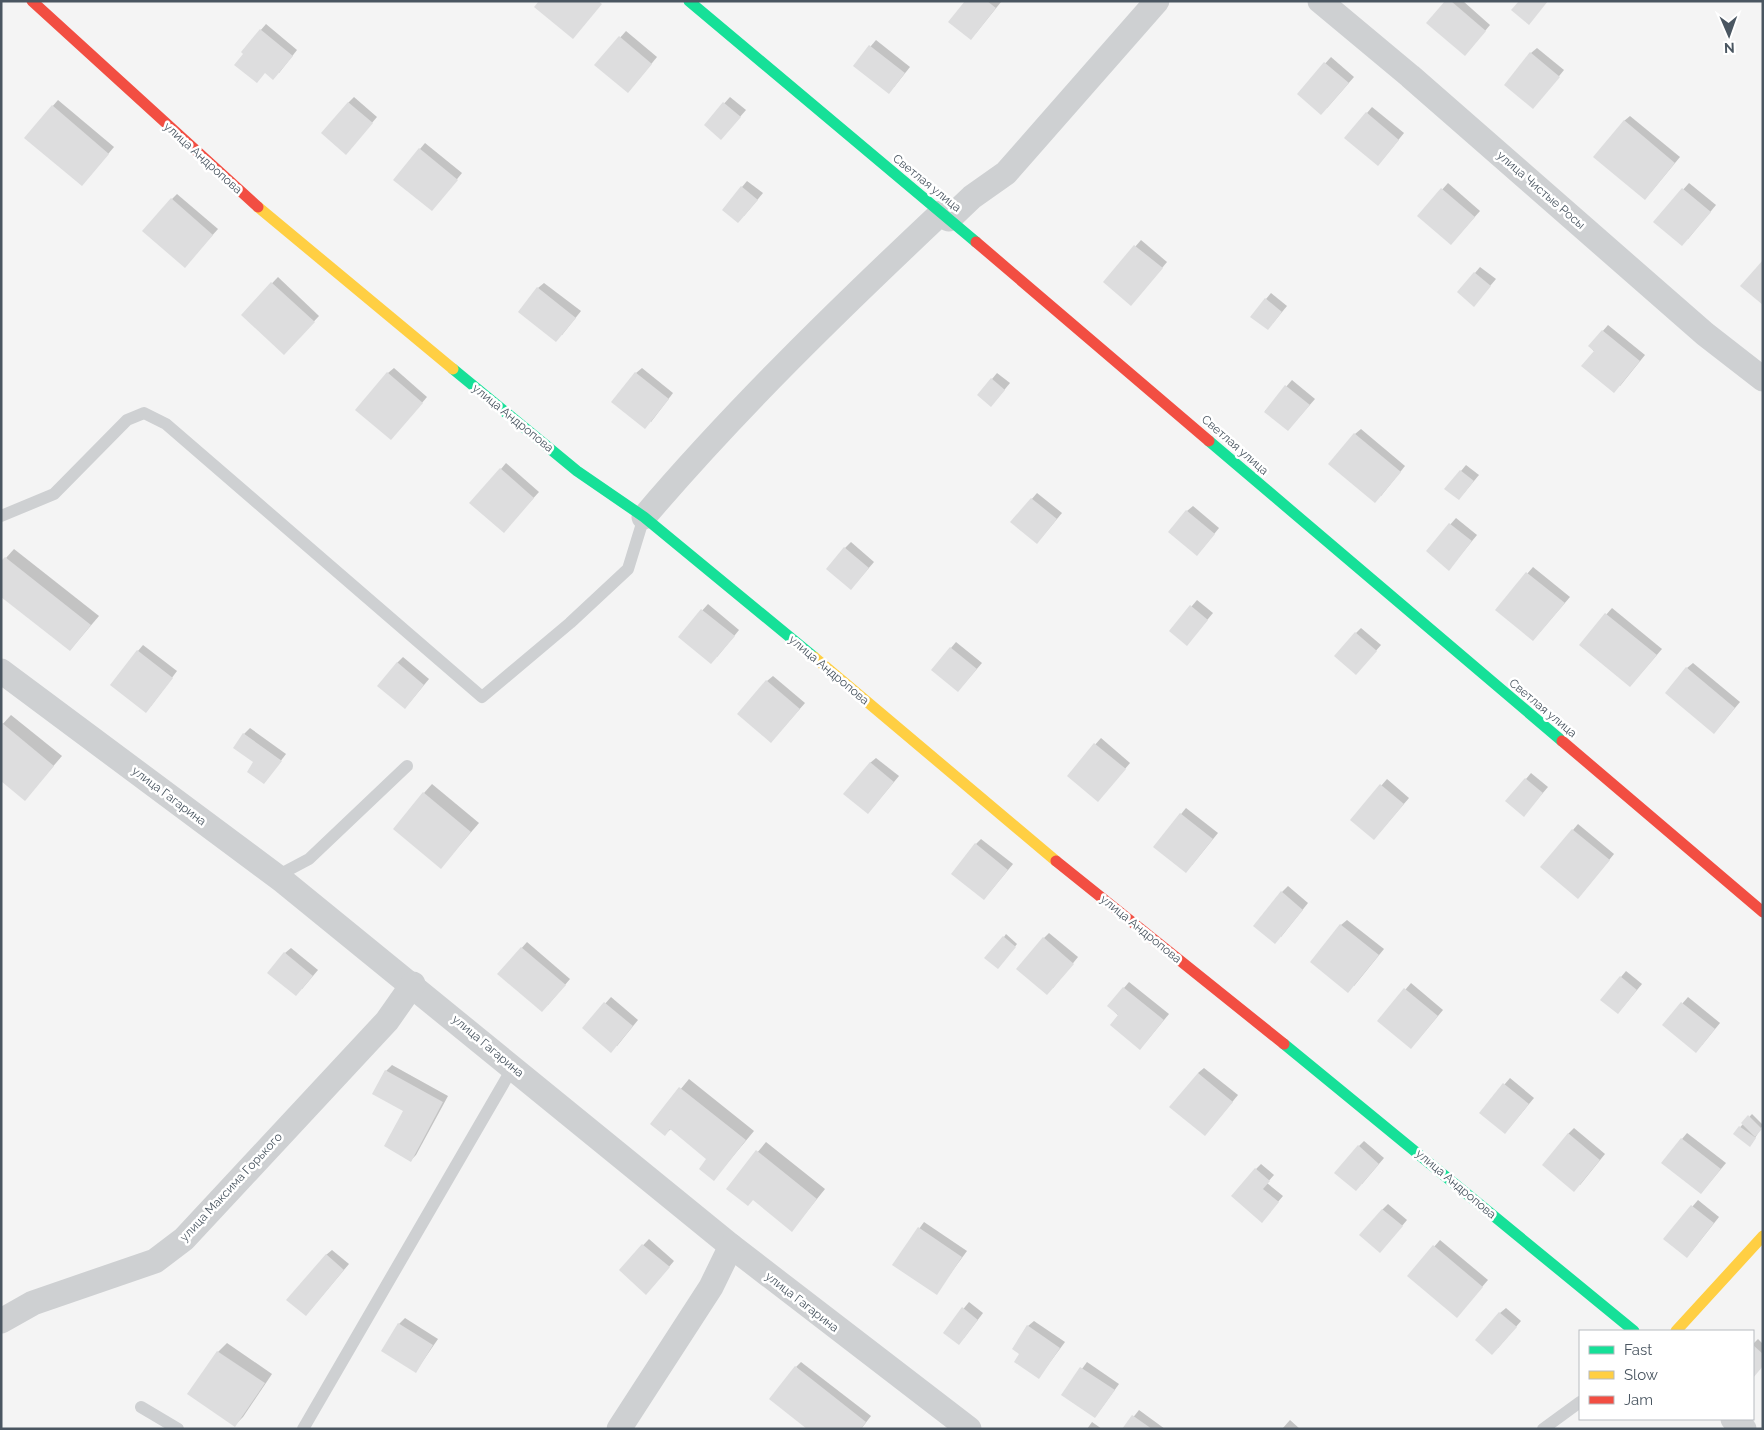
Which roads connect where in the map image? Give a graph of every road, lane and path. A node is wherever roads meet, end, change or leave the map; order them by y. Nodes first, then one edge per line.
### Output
1 (32, 1) edge
2 (689, 1) edge
3 (1157, 1) edge
4 (1320, 1) edge
5 (945, 216) junction
6 (1763, 379) edge
7 (1, 516) edge
8 (644, 517) junction
9 (1, 671) edge
10 (407, 766) dead end
11 (276, 876) junction
12 (1763, 912) edge
13 (413, 984) junction
14 (513, 1067) junction
15 (1763, 1236) edge
16 (730, 1246) junction
17 (1, 1321) edge
18 (1633, 1330) edge
19 (1677, 1330) edge
20 (1579, 1403) edge
21 (141, 1407) dead end
22 (1734, 1420) edge
23 (178, 1429) edge
24 (303, 1429) edge
25 (619, 1429) edge
26 (969, 1429) edge
27 (1544, 1429) edge
28 (1744, 1429) edge

1 - 8 street, улица Андропова
2 - 5 street, Светлая улица
3 - 5 street
4 - 6 street, улица Чистые Росы
5 - 8 street
5 - 12 street, Светлая улица
7 - 8 lane
8 - 18 street, улица Андропова
9 - 11 street, улица Гагарина
10 - 11 lane
11 - 13 street, улица Гагарина
13 - 14 street, улица Гагарина
13 - 17 street, улица Максима Горького
14 - 16 street, улица Гагарина
14 - 24 lane
15 - 19 street
16 - 25 street
16 - 26 street, улица Гагарина
20 - 27 lane
21 - 23 lane
22 - 28 street

